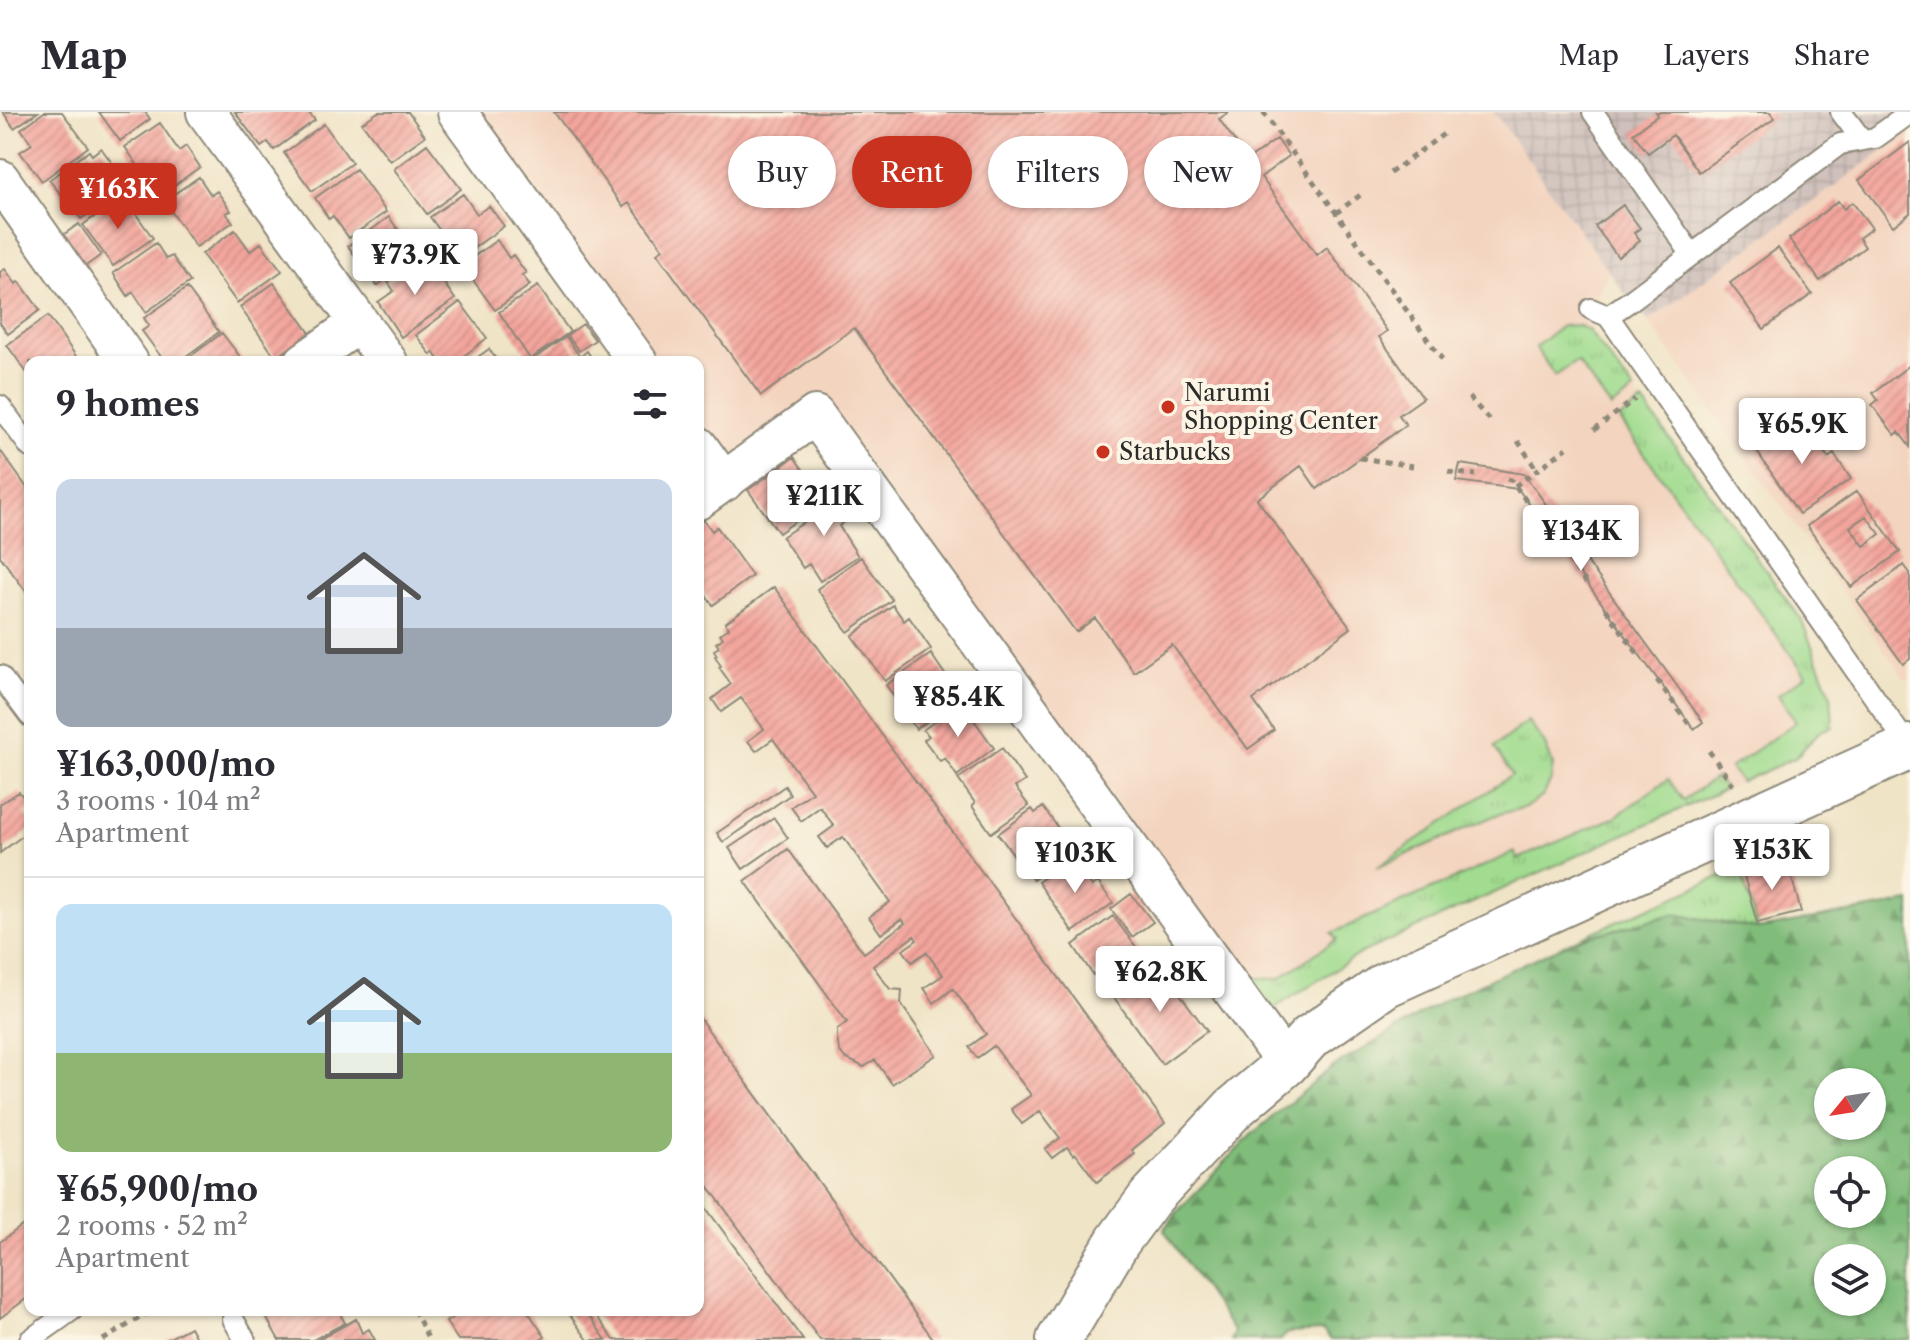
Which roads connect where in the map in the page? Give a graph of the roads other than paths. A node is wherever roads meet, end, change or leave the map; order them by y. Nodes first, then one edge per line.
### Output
1 (206, 112) edge
2 (457, 112) edge
3 (1593, 112) edge
4 (1841, 112) edge
5 (1910, 113) edge
6 (1862, 140) junction
7 (0, 179) edge
8 (1692, 255) junction
9 (359, 323) junction
10 (125, 356) edge
11 (312, 356) edge
12 (384, 356) edge
13 (634, 356) edge
14 (0, 406) edge
15 (24, 439) edge
16 (704, 467) edge
17 (711, 491) edge
18 (0, 676) edge
19 (24, 708) edge
20 (1910, 747) edge
21 (1286, 1064) junction
22 (64, 1316) edge
23 (233, 1319) dead end
24 (30, 1340) edge
25 (245, 1340) edge
26 (1059, 1340) edge

1 - 9 street
2 - 13 street
3 - 8 lane
4 - 6 lane
5 - 6 lane
6 - 8 lane
7 - 10 street
8 - 20 lane
9 - 11 street
9 - 12 street
14 - 15 lane
16 - 17 street
17 - 21 street
18 - 19 lane
20 - 21 street
21 - 26 street
22 - 24 lane
23 - 25 lane

